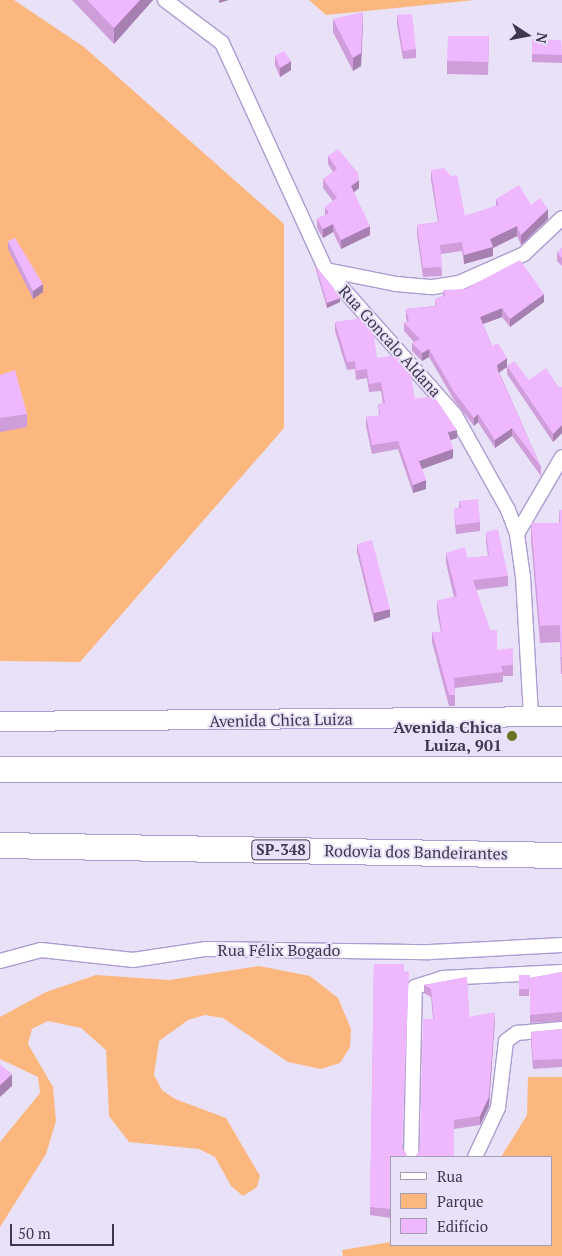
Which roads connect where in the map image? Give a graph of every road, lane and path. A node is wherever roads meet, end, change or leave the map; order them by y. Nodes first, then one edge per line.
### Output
1 (165, 0) edge
2 (562, 218) edge
3 (326, 270) junction
4 (562, 457) edge
5 (517, 534) junction
6 (531, 716) junction
7 (562, 716) edge
8 (0, 721) edge
9 (0, 769) edge
10 (562, 769) edge
11 (0, 845) edge
12 (562, 855) edge
13 (562, 946) edge
14 (0, 961) edge
15 (562, 972) edge
16 (562, 1029) edge
17 (410, 1156) edge
18 (475, 1156) edge

1 - 3 street, Rua Goncalo Aldana
2 - 3 street
3 - 5 street, Rua Goncalo Aldana
4 - 5 street
5 - 6 street, Rua Goncalo Aldana
6 - 7 main road, Avenida Chica Luiza
6 - 8 main road, Avenida Chica Luiza
9 - 10 highway
11 - 12 highway, Rodovia dos Bandeirantes / SP-348
13 - 14 street, Rua Félix Bogado
15 - 17 street
16 - 18 street

